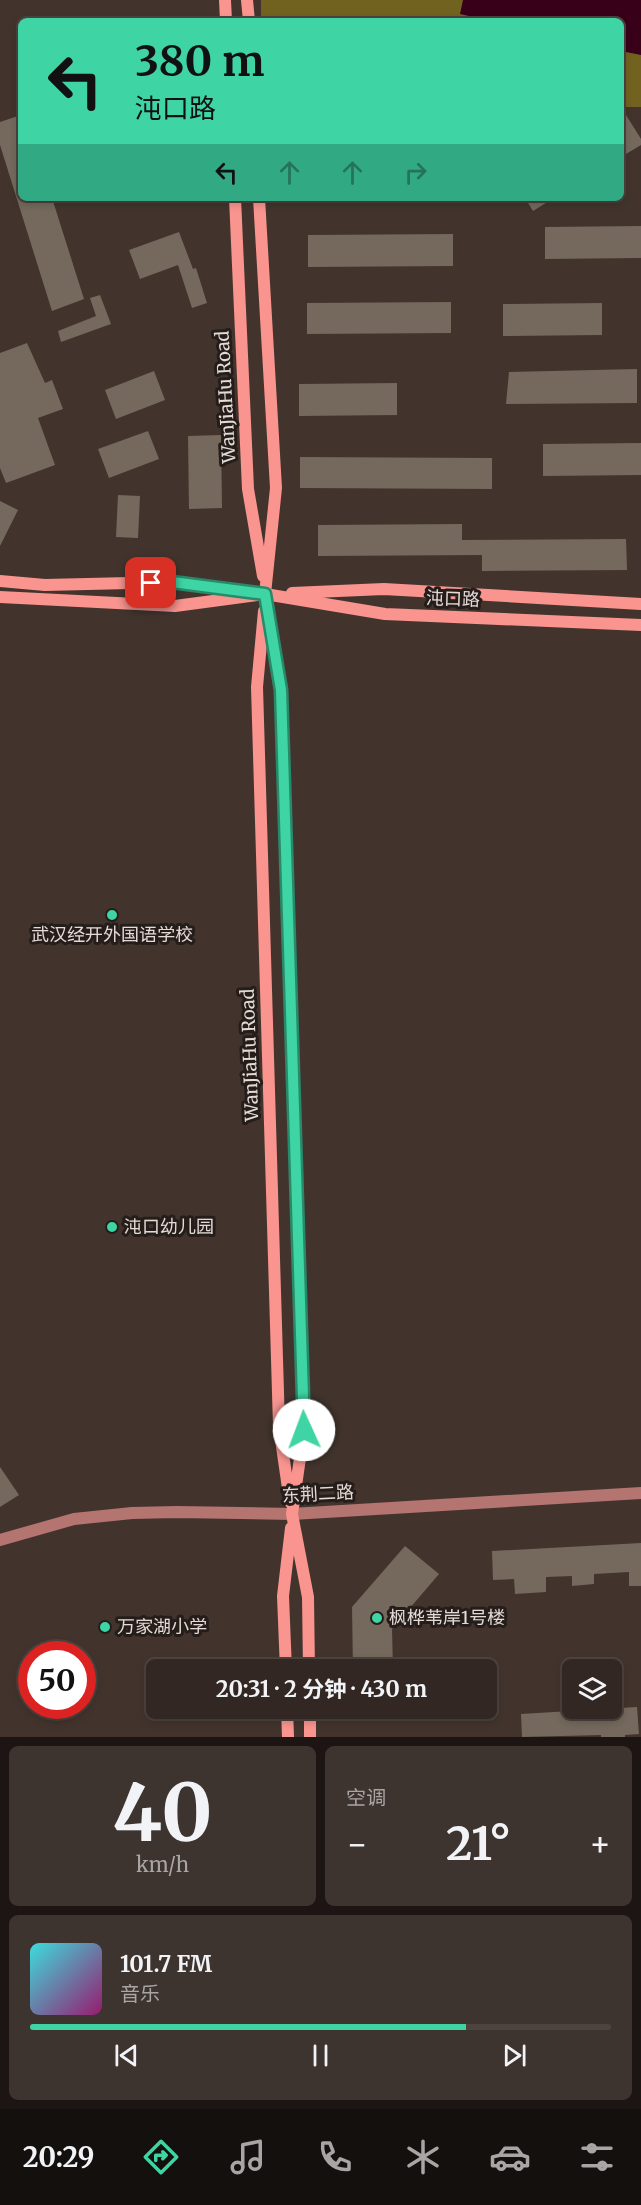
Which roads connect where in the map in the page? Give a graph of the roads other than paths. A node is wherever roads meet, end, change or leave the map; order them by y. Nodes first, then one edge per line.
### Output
1 (225, 0) edge
2 (247, 0) edge
3 (226, 18) edge
4 (249, 18) edge
5 (235, 201) edge
6 (259, 201) edge
7 (0, 575) edge
8 (0, 581) edge
9 (14, 582) junction
10 (265, 594) junction
11 (4, 597) edge
12 (641, 604) edge
13 (641, 625) edge
14 (641, 1493) edge
15 (292, 1514) junction
16 (0, 1540) edge
17 (286, 1659) edge
18 (309, 1659) edge
19 (287, 1719) edge
20 (310, 1719) edge
21 (288, 1737) edge
22 (310, 1737) edge

1 - 3 main road
2 - 4 main road
5 - 10 main road, WanJiaHu Road
6 - 10 main road, WanJiaHu Road
7 - 9 street
8 - 9 main road, 沌口路
9 - 10 main road, 沌口路
9 - 11 street
10 - 11 main road, 沌口路
10 - 12 main road, 沌口路
10 - 13 main road, 沌口路
10 - 15 main road, WanJiaHu Road
10 - 15 main road, WanJiaHu Road
14 - 15 street, 东荆二路
15 - 16 street, 东荆二路
15 - 17 main road, WanJiaHu Road
15 - 18 main road, WanJiaHu Road
19 - 21 main road
20 - 22 main road

